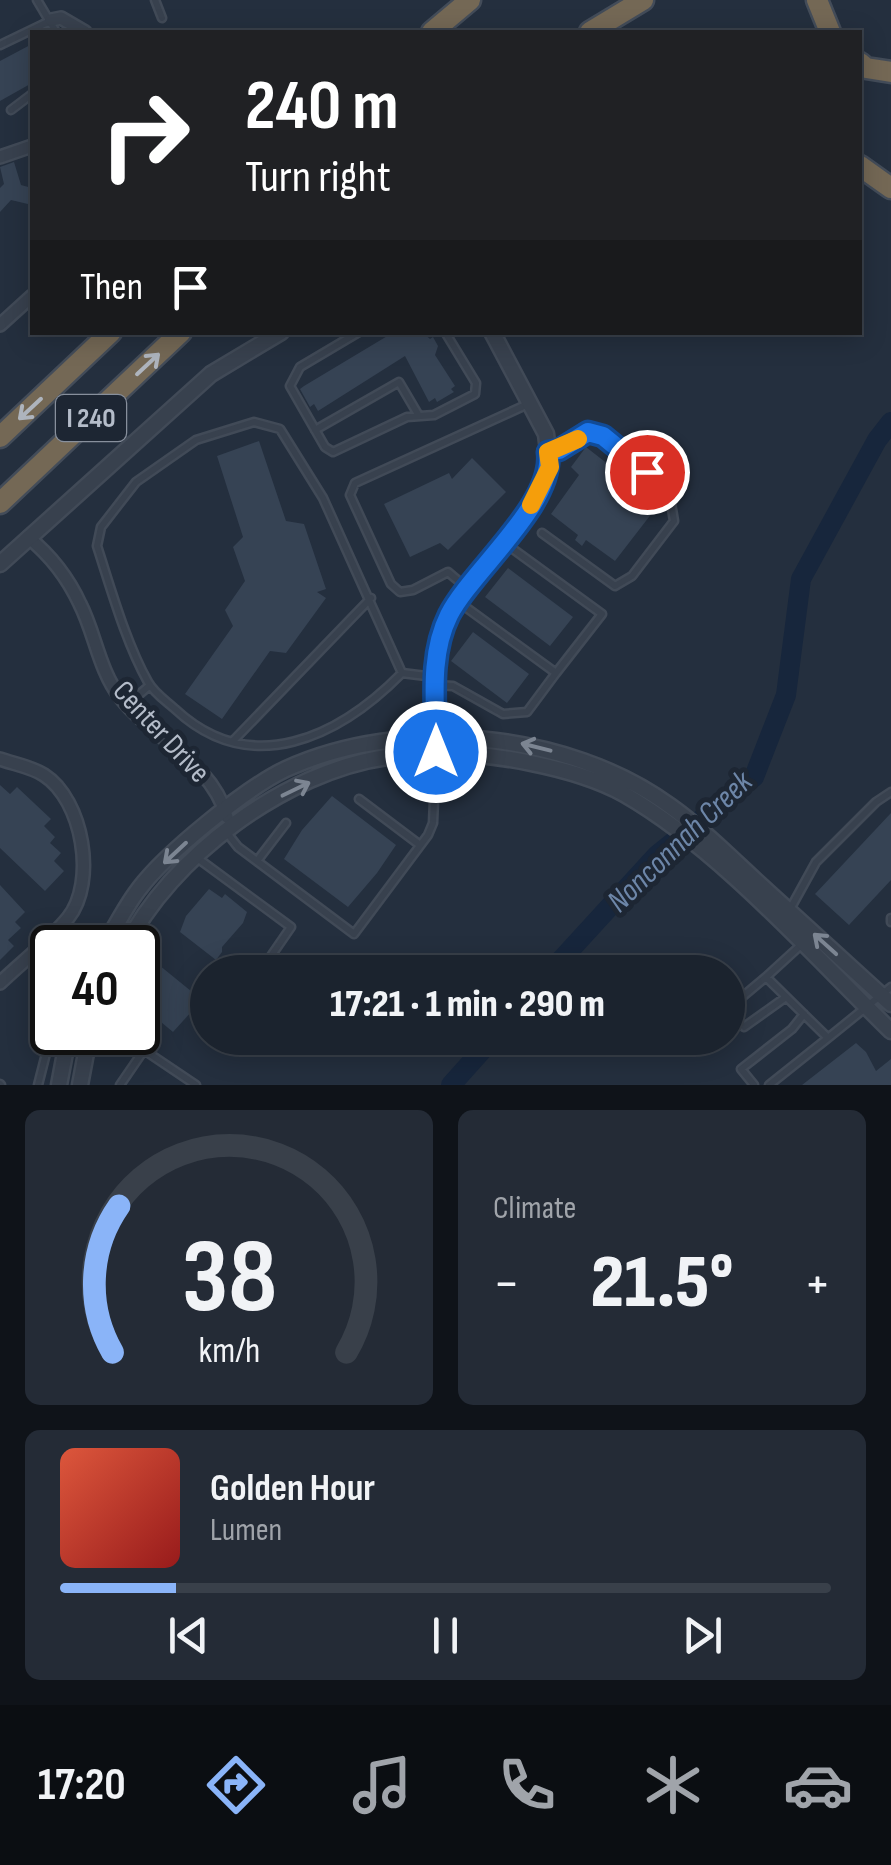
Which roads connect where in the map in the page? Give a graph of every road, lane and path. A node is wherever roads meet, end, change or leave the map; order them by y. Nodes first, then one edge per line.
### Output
1 (37, 0) edge
2 (156, 0) edge
3 (643, 0) edge
4 (816, 0) edge
5 (463, 5) edge
6 (162, 18) dead end
7 (54, 26) edge
8 (82, 30) edge
9 (434, 30) edge
10 (593, 30) edge
11 (829, 30) edge
12 (30, 34) edge
13 (0, 45) edge
14 (862, 65) edge
15 (891, 72) edge
16 (30, 96) edge
17 (11, 110) dead end
18 (30, 150) edge
19 (0, 156) edge
20 (862, 167) edge
21 (891, 188) edge
22 (30, 298) edge
23 (0, 325) edge
24 (108, 335) edge
25 (179, 335) edge
26 (275, 335) edge
27 (354, 335) edge
28 (450, 335) edge
29 (494, 335) edge
30 (529, 403) junction
31 (419, 416) junction
32 (315, 430) junction
33 (0, 437) edge
34 (548, 452) junction
35 (0, 503) edge
36 (542, 533) dead end
37 (28, 537) junction
38 (504, 543) junction
39 (0, 564) edge
40 (464, 596) junction
41 (371, 598) junction
42 (402, 673) junction
43 (556, 673) junction
44 (435, 681) junction
45 (149, 685) junction
46 (127, 705) junction
47 (232, 741) junction
48 (436, 745) junction
49 (0, 759) edge
50 (891, 792) edge
51 (358, 799) dead end
52 (225, 809) junction
53 (286, 823) dead end
54 (228, 829) junction
55 (420, 845) junction
56 (195, 856) junction
57 (256, 861) junction
58 (754, 889) junction
59 (789, 911) junction
60 (60, 925) edge
61 (117, 925) edge
62 (139, 925) edge
63 (802, 944) junction
64 (30, 954) edge
65 (272, 955) edge
66 (766, 977) junction
67 (0, 983) edge
68 (887, 995) edge
69 (786, 997) junction
70 (865, 1006) junction
71 (804, 1014) junction
72 (891, 1030) edge
73 (828, 1038) junction
74 (46, 1055) edge
75 (65, 1055) edge
76 (86, 1055) edge
77 (141, 1055) edge
78 (151, 1055) edge
79 (38, 1085) edge
80 (59, 1085) edge
81 (80, 1085) edge
82 (120, 1085) edge
83 (196, 1085) edge
84 (754, 1085) edge
85 (768, 1085) edge

1 - 7 lane
2 - 6 lane
3 - 10 highway
4 - 11 highway
5 - 9 highway
7 - 8 street
12 - 13 lane
14 - 15 highway
16 - 17 lane
18 - 19 street
20 - 21 highway
22 - 23 street
24 -> 33 highway, I 240
35 -> 25 highway, I 240
26 - 37 street
27 - 32 lane
28 - 31 lane
29 - 30 street
30 - 34 street
30 - 40 lane
31 - 32 lane
31 - 32 lane
34 - 36 lane
34 - 38 street
37 - 39 street
37 - 46 street, Center Drive
38 - 40 street
38 - 43 lane
40 - 43 lane
40 - 44 street
41 - 42 lane
41 - 45 lane
41 - 47 lane
42 - 44 lane
42 - 47 lane
43 - 44 lane
44 - 48 street
45 - 46 lane
45 - 47 lane
46 - 52 street, Center Drive
48 - 52 street
54 -> 48 street
48 - 55 lane
48 - 58 street
49 - 60 street
50 - 59 lane
51 - 55 lane
52 - 54 street, Center Drive
52 -> 61 street
53 - 57 lane
54 - 56 street
54 - 57 lane
55 - 57 lane
56 - 62 street
56 - 65 lane
58 - 59 street
58 - 63 street
68 -> 59 street
63 - 66 lane
63 - 70 street
64 - 67 street
66 - 69 lane
66 - 69 lane
68 - 70 lane
69 - 71 lane
70 - 72 street
70 - 73 lane
71 - 73 lane
71 - 84 lane
73 - 85 lane
74 - 79 lane
75 - 80 street
76 - 81 street
77 - 82 lane
78 - 83 lane

